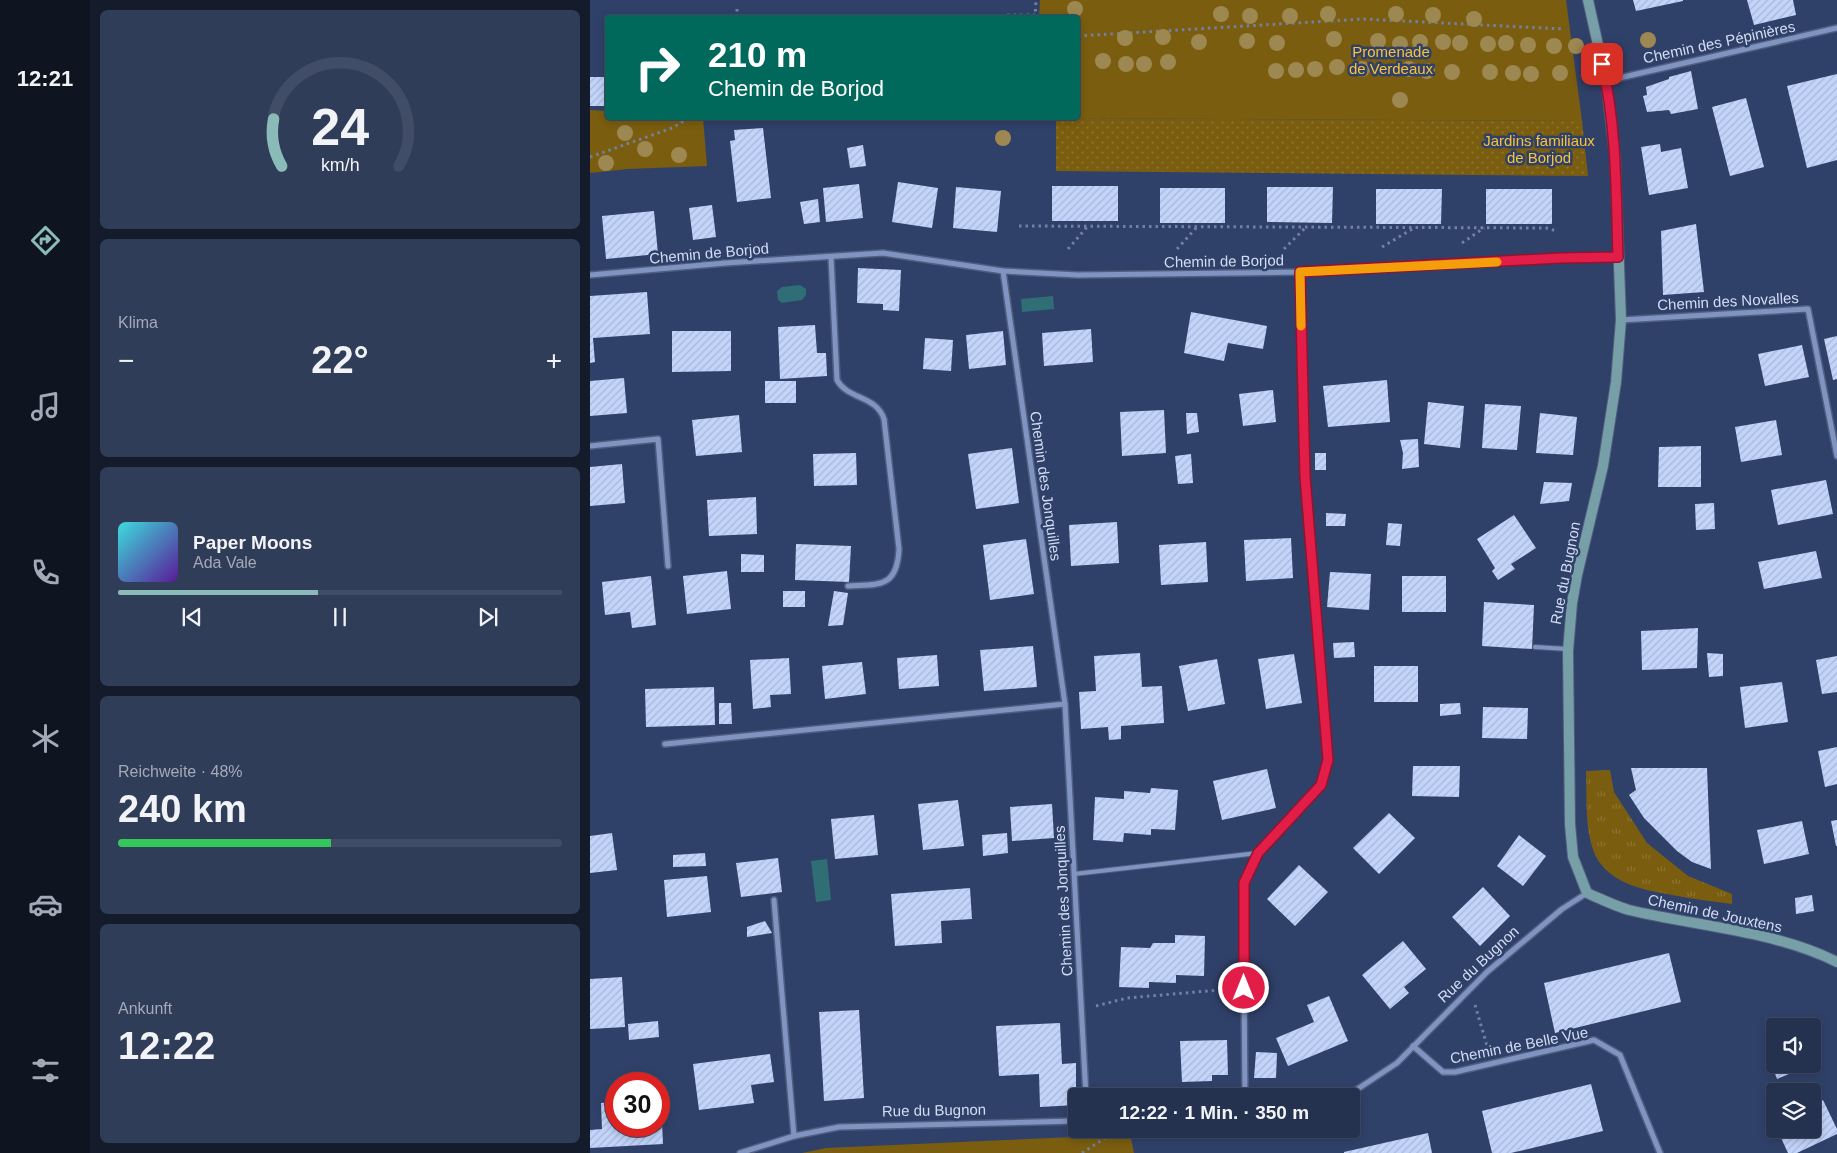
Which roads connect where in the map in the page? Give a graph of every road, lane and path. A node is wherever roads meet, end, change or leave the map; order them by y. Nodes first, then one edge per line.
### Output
1 (1036, 0) edge
2 (1588, 0) edge
3 (737, 9) dead end
4 (1007, 14) dead end
5 (737, 15) edge
6 (1021, 15) edge
7 (1035, 15) edge
8 (1837, 28) edge
9 (1564, 29) dead end
10 (1080, 36) edge
11 (1606, 81) junction
12 (686, 120) edge
13 (590, 157) edge
14 (1018, 226) dead end
15 (1089, 226) junction
16 (1197, 227) junction
17 (1306, 227) junction
18 (1415, 227) junction
19 (1484, 228) junction
20 (1557, 231) dead end
21 (1462, 243) dead end
22 (1382, 247) dead end
23 (1068, 249) dead end
24 (1177, 249) dead end
25 (1284, 249) dead end
26 (830, 256) junction
27 (1618, 257) junction
28 (1002, 271) junction
29 (1300, 272) junction
30 (590, 275) edge
31 (1621, 320) junction
32 (590, 446) edge
33 (1837, 456) edge
34 (668, 566) dead end
35 (848, 586) dead end
36 (1536, 647) dead end
37 (1568, 649) junction
38 (1065, 704) junction
39 (665, 744) dead end
40 (1258, 853) junction
41 (1074, 874) junction
42 (1587, 893) junction
43 (774, 900) dead end
44 (1837, 962) edge
45 (1244, 988) junction
46 (1475, 1004) dead end
47 (1082, 1010) junction
48 (1413, 1046) junction
49 (1492, 1064) junction
50 (1086, 1088) edge
51 (1244, 1088) edge
52 (1359, 1088) edge
53 (1068, 1122) edge
54 (794, 1136) junction
55 (1105, 1138) edge
56 (740, 1153) edge
57 (1082, 1153) edge
58 (1660, 1153) edge

1 - 7 path
2 - 11 street, Rue du Bugnon
3 - 5 path
4 - 6 path
8 - 11 street, Chemin des Pépinières
9 - 10 path
11 - 27 street, Rue du Bugnon
12 - 13 path
14 - 15 path
15 - 16 path
15 - 23 path
16 - 17 path
16 - 24 path
17 - 18 path
17 - 25 path
18 - 19 path
18 - 22 path
19 - 20 path
19 - 21 path
26 - 28 street, Chemin de Borjod
26 - 30 street, Chemin de Borjod
26 - 35 street
27 - 29 street, Chemin de Borjod
27 - 31 street, Rue du Bugnon
28 - 29 street, Chemin de Borjod
28 - 38 street, Chemin des Jonquilles
29 - 40 street
31 - 33 street, Chemin des Novalles
31 - 37 street, Rue du Bugnon
32 - 34 street
36 - 37 lane
37 - 42 street, Rue du Bugnon
38 - 39 street
38 - 41 street, Chemin des Jonquilles
40 - 41 lane
40 - 45 street
41 - 47 street, Chemin des Jonquilles
42 - 44 street, Chemin de Jouxtens
42 - 48 street, Rue du Bugnon
43 - 54 street
45 - 47 path
45 - 51 street
46 - 49 path
47 - 50 street, Chemin des Jonquilles
48 - 49 street, Chemin de Belle Vue
48 - 52 street, Rue du Bugnon
49 - 58 street, Chemin de Belle Vue
53 - 54 street, Rue du Bugnon
54 - 56 street, Rue du Bugnon
55 - 57 path

